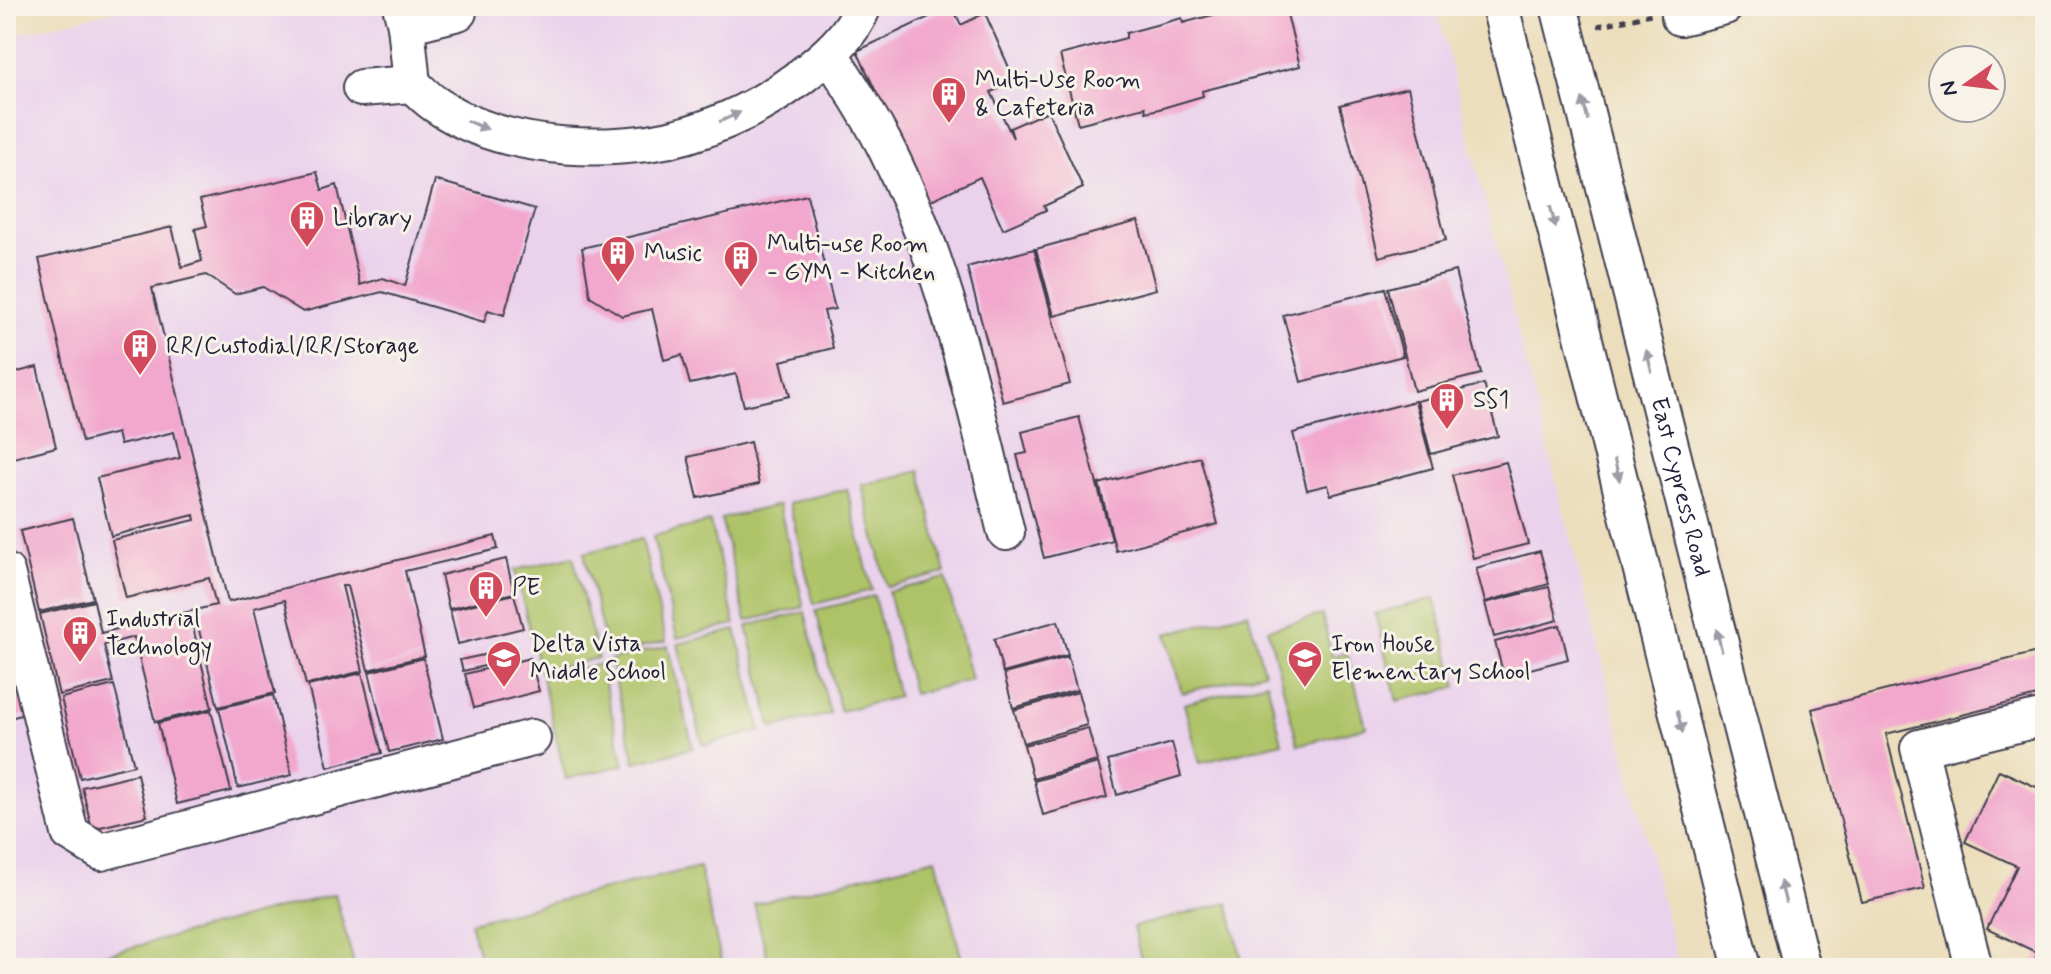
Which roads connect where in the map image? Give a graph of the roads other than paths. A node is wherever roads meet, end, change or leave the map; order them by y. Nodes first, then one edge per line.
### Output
1 (863, 6) edge
2 (1500, 6) edge
3 (1725, 6) edge
4 (458, 12) dead end
5 (404, 15) edge
6 (1680, 17) road end
7 (1563, 20) edge
8 (830, 54) junction
9 (412, 84) junction
10 (361, 88) dead end
11 (1006, 532) dead end
12 (6, 572) edge
13 (2045, 717) edge
14 (532, 738) dead end
15 (1742, 968) edge
16 (1802, 968) edge
17 (1974, 968) edge

1 - 8 street
2 -> 15 street
3 - 6 street
4 - 5 street
5 - 9 street
16 -> 7 street, East Cypress Road
9 -> 8 street
8 - 11 street
9 - 10 street
12 - 14 street
13 - 17 street

